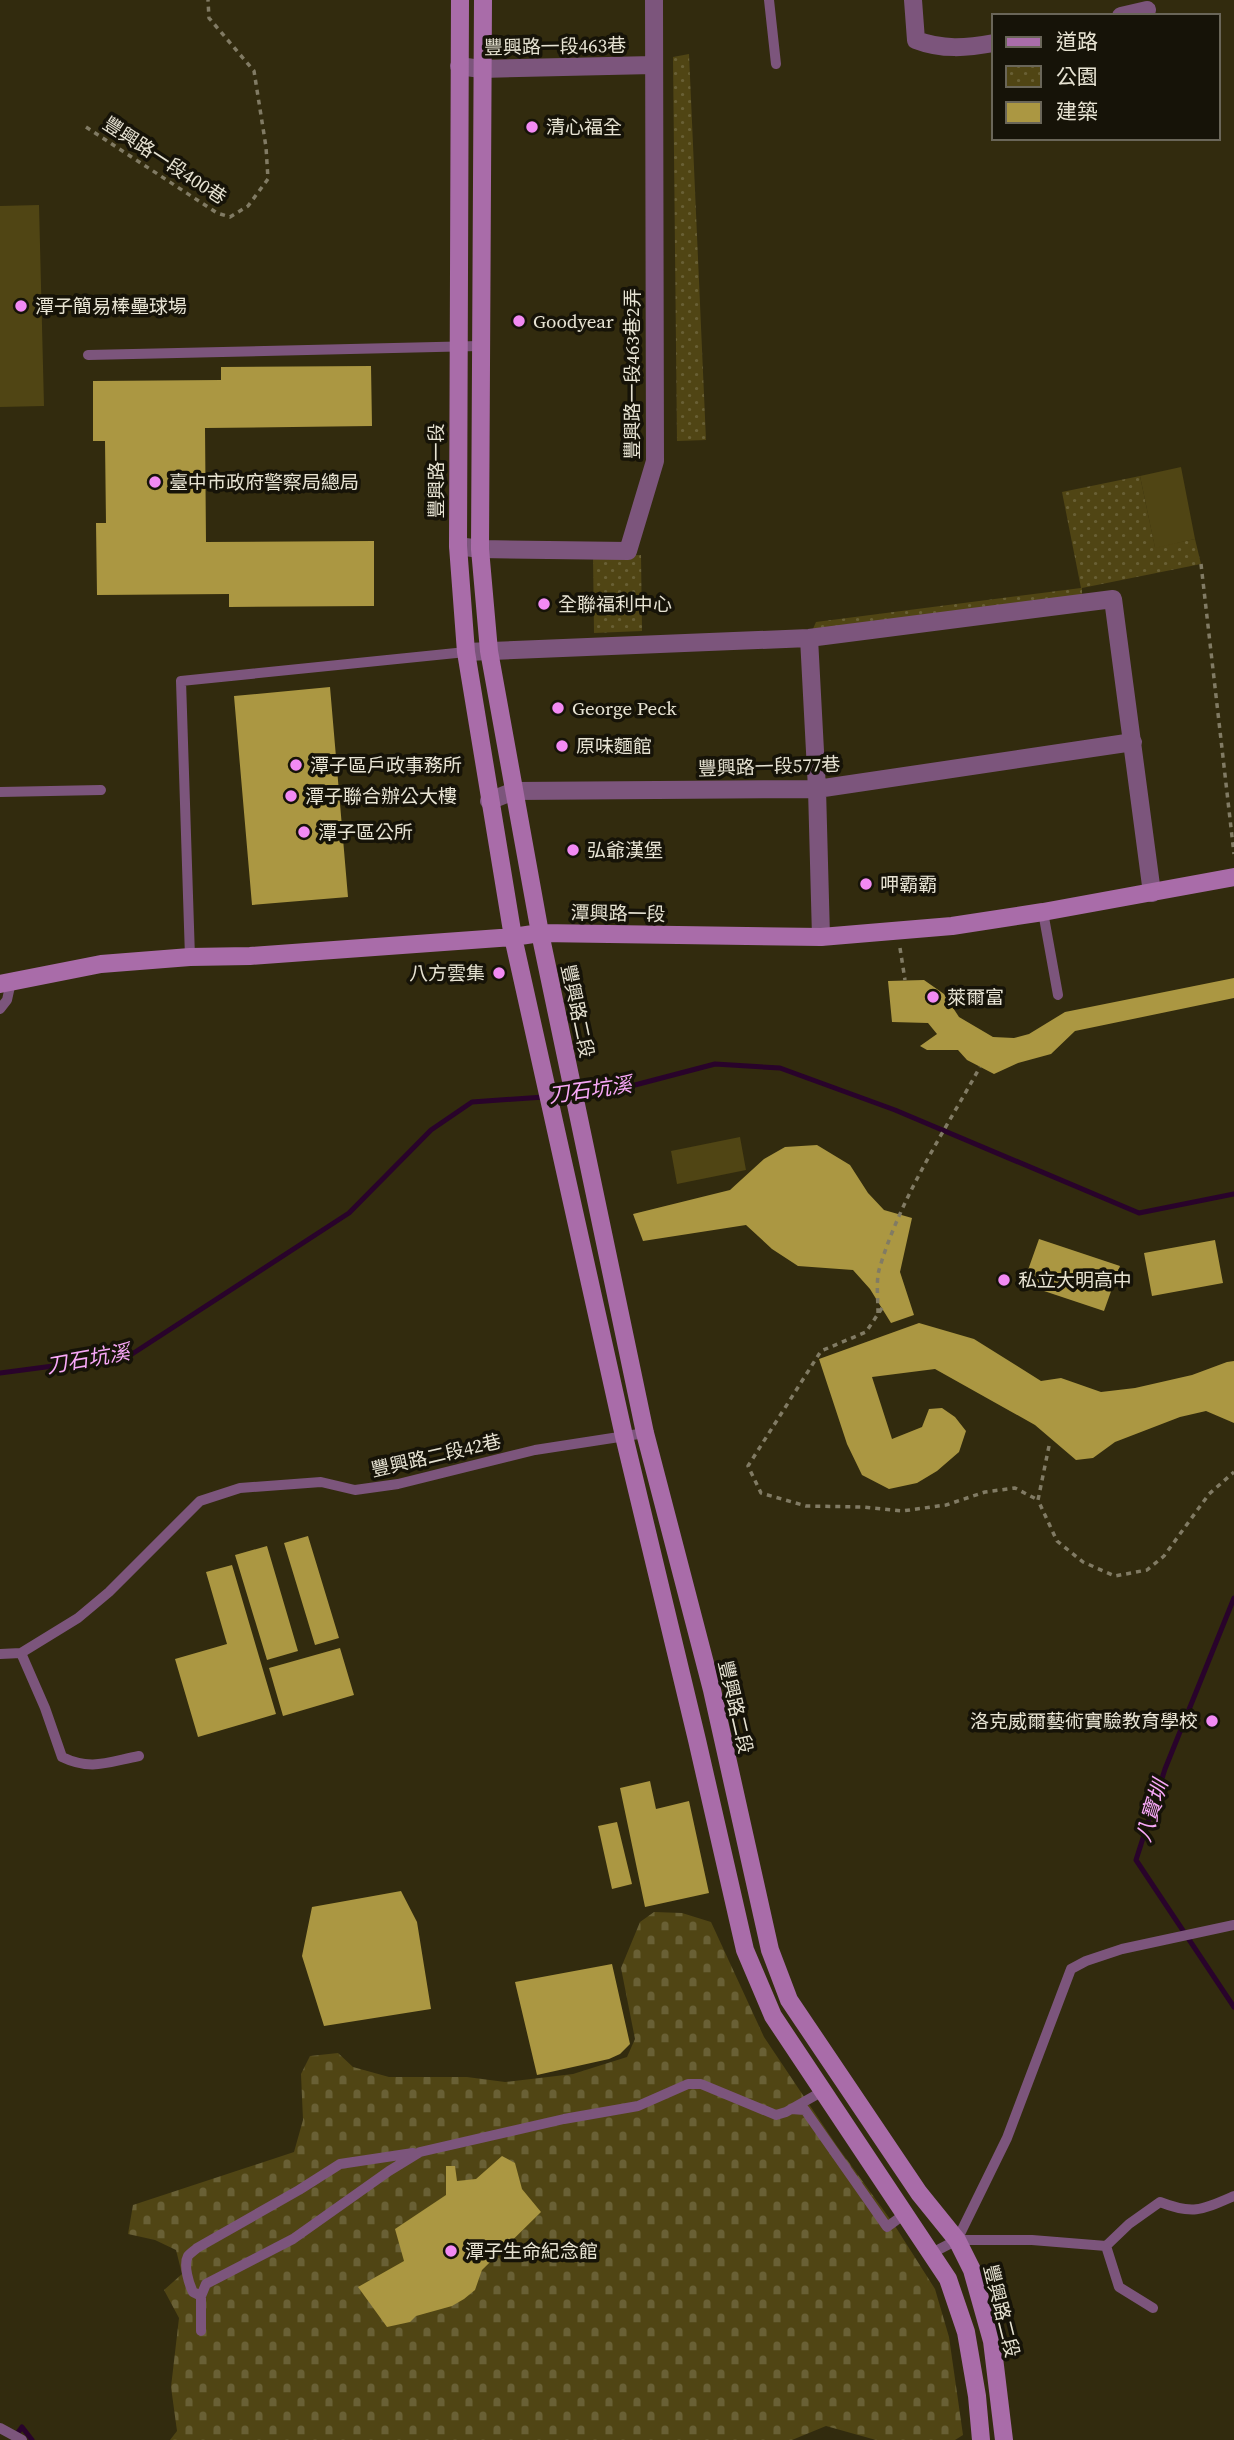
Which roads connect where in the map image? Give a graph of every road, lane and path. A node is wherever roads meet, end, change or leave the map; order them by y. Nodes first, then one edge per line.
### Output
1 (208, 0) edge
2 (460, 0) edge
3 (482, 0) edge
4 (654, 0) edge
5 (769, 0) edge
6 (914, 0) edge
7 (1147, 10) dead end
8 (1130, 14) edge
9 (992, 43) edge
10 (776, 64) dead end
11 (653, 65) junction
12 (459, 66) junction
13 (481, 69) junction
14 (86, 127) dead end
15 (479, 346) junction
16 (457, 347) junction
17 (88, 355) dead end
18 (458, 546) junction
19 (480, 549) junction
20 (1200, 564) dead end
21 (809, 638) junction
22 (489, 651) junction
23 (466, 652) junction
24 (1133, 742) junction
25 (817, 789) junction
26 (101, 790) dead end
27 (514, 791) junction
28 (0, 792) edge
29 (489, 801) junction
30 (1234, 854) edge
31 (1234, 877) edge
32 (1152, 893) junction
33 (1043, 912) junction
34 (897, 930) junction
35 (540, 933) junction
36 (513, 937) junction
37 (821, 937) junction
38 (190, 957) junction
39 (905, 980) dead end
40 (6, 983) edge
41 (1058, 995) dead end
42 (0, 1009) edge
43 (980, 1067) dead end
44 (882, 1308) dead end
45 (878, 1315) junction
46 (645, 1433) junction
47 (624, 1436) junction
48 (1049, 1446) dead end
49 (1234, 1472) edge
50 (1038, 1500) junction
51 (21, 1653) junction
52 (0, 1654) edge
53 (139, 1756) dead end
54 (1234, 1925) edge
55 (823, 2091) junction
56 (791, 2109) junction
57 (420, 2152) junction
58 (1234, 2196) edge
59 (906, 2213) junction
60 (957, 2240) junction
61 (1106, 2246) junction
62 (932, 2253) junction
63 (201, 2296) junction
64 (1153, 2308) dead end
65 (201, 2331) dead end
66 (0, 2428) edge
67 (22, 2440) edge
68 (981, 2440) edge
69 (1004, 2440) edge

1 - 14 path, 豐興路一段400巷
2 - 12 street, 豐興路一段
3 - 13 street
4 - 11 street
5 - 10 lane
6 - 9 street
7 - 8 street
11 - 13 street, 豐興路一段463巷
11 - 19 street, 豐興路一段463巷2弄
12 - 13 street, 豐興路一段463巷
12 - 16 street, 豐興路一段
13 - 15 street
15 - 16 lane
15 - 19 street
16 - 17 lane
16 - 18 street, 豐興路一段
18 - 19 street, 豐興路一段463巷2弄
18 - 23 street, 豐興路一段
19 - 22 street
20 - 30 path
21 - 22 street
21 - 24 street
21 - 25 street
22 - 23 street
22 - 27 street
23 - 29 street, 豐興路一段
23 - 38 lane
24 - 25 street, 豐興路一段577巷
24 - 32 street
25 - 27 street, 豐興路一段577巷
25 - 37 street
26 - 28 lane
27 - 29 street, 豐興路一段577巷
27 - 35 street
29 - 36 street, 豐興路一段
31 - 32 street, 潭興路一段
32 - 33 street, 潭興路一段
33 - 34 street, 潭興路一段
33 - 41 lane
34 - 37 street, 潭興路一段
34 - 39 path
35 - 36 street, 潭興路一段
35 - 37 street, 潭興路一段
35 - 46 street, 豐興路二段
36 - 38 street, 潭興路一段
36 - 47 street
38 - 40 street, 潭興路一段
40 - 42 lane
43 - 45 path
44 - 45 path
45 - 50 path
46 - 47 lane, 豐興路二段42巷
46 - 60 street, 豐興路二段
47 - 51 lane, 豐興路二段42巷
47 - 55 street
48 - 50 path
49 - 50 path
51 - 52 lane, 豐興路二段42巷
51 - 53 lane
54 - 60 lane
55 - 56 lane
55 - 59 street
56 - 57 lane
56 - 59 lane
57 - 63 lane
57 - 63 lane
58 - 61 lane
59 - 62 street
60 - 61 lane
60 - 62 lane
60 - 69 street, 豐興路二段
61 - 64 lane
62 - 68 street
63 - 65 lane
66 - 67 lane

